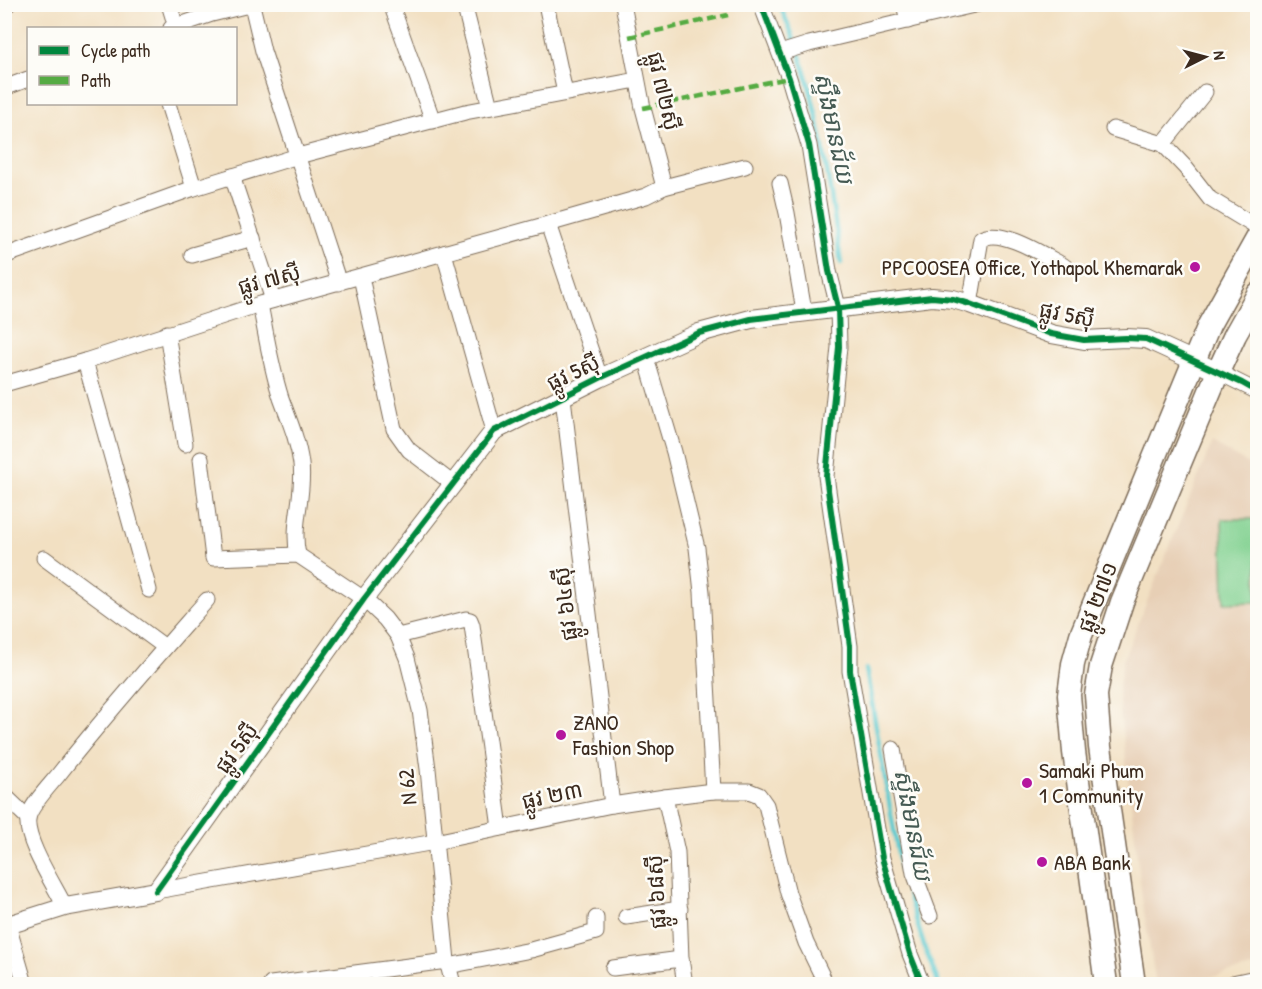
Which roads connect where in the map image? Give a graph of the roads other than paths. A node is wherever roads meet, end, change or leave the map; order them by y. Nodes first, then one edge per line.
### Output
1 (169, 4) edge
2 (391, 4) edge
3 (464, 4) edge
4 (546, 4) edge
5 (623, 4) edge
6 (761, 4) edge
7 (904, 4) edge
8 (978, 4) edge
9 (252, 5) edge
10 (908, 21) junction
11 (173, 27) edge
12 (176, 27) edge
13 (791, 50) junction
14 (27, 79) edge
15 (637, 80) junction
16 (4, 88) edge
17 (1205, 92) dead end
18 (565, 93) junction
19 (168, 105) edge
20 (490, 107) junction
21 (433, 121) junction
22 (1113, 129) dead end
23 (1163, 144) junction
24 (298, 156) junction
25 (745, 166) dead end
26 (232, 176) junction
27 (780, 183) dead end
28 (664, 187) junction
29 (194, 188) junction
30 (548, 224) junction
31 (1257, 228) edge
32 (1257, 237) edge
33 (253, 238) junction
34 (444, 253) junction
35 (192, 255) dead end
36 (4, 256) edge
37 (1064, 266) dead end
38 (361, 277) junction
39 (339, 283) junction
40 (1257, 294) edge
41 (266, 302) junction
42 (970, 304) junction
43 (838, 307) junction
44 (804, 311) junction
45 (166, 333) junction
46 (646, 358) junction
47 (1194, 360) junction
48 (85, 361) junction
49 (1218, 372) junction
50 (600, 378) junction
51 (4, 384) edge
52 (1257, 392) edge
53 (563, 398) junction
54 (494, 432) junction
55 (186, 444) dead end
56 (201, 459) dead end
57 (453, 484) junction
58 (298, 555) junction
59 (44, 558) dead end
60 (149, 590) dead end
61 (364, 599) junction
62 (207, 600) dead end
63 (398, 636) junction
64 (165, 647) junction
65 (893, 749) dead end
66 (713, 791) junction
67 (4, 795) edge
68 (665, 797) junction
69 (612, 806) junction
70 (28, 818) junction
71 (500, 828) junction
72 (435, 842) junction
73 (903, 881) junction
74 (156, 891) junction
75 (65, 907) junction
76 (680, 909) junction
77 (930, 916) dead end
78 (626, 917) dead end
79 (596, 918) dead end
80 (6, 925) edge
81 (681, 959) junction
82 (447, 963) junction
83 (612, 968) dead end
84 (1257, 980) edge
85 (25, 984) edge
86 (271, 984) edge
87 (453, 984) edge
88 (685, 984) edge
89 (826, 984) edge
90 (922, 984) edge
91 (1106, 984) edge
92 (1134, 984) edge
93 (1235, 984) edge

1 - 11 street
2 - 21 street
3 - 20 street
4 - 18 street
5 - 15 street, ផ្លូវ ៧២ស៊ី
6 - 13 street
7 - 10 street
8 - 10 street
9 - 12 street
9 - 24 street
10 - 13 street
13 - 43 street
14 - 16 street
15 - 18 street
15 - 28 street, ផ្លូវ ៧២ស៊ី
17 - 23 street
18 - 20 street
19 - 29 street
20 - 21 street
21 - 24 street
22 - 23 street
23 - 31 street
24 - 26 street
24 - 39 street
25 - 28 street, ផ្លូវ ៧ស៊ី
26 - 29 street
26 - 33 street
27 - 44 street
28 - 30 street, ផ្លូវ ៧ស៊ី
29 - 36 street
30 - 34 street, ផ្លូវ ៧ស៊ី
30 - 50 street
32 - 47 main road, ផ្លូវ ២៧១
33 - 35 street
33 - 41 street
34 - 38 street, ផ្លូវ ៧ស៊ី
34 - 54 street
37 - 42 street
38 - 39 street, ផ្លូវ ៧ស៊ី
38 - 57 street
39 - 41 street, ផ្លូវ ៧ស៊ី
40 - 49 main road, ផ្លូវ ២៧១
41 - 45 street, ផ្លូវ ៧ស៊ី
41 - 58 street
42 - 43 street, ផ្លូវ 5ស៊ី
42 - 47 street, ផ្លូវ 5ស៊ី
43 - 44 street, ផ្លូវ 5ស៊ី
43 - 73 street
44 - 46 street, ផ្លូវ 5ស៊ី
45 - 48 street, ផ្លូវ ៧ស៊ី
45 - 55 street
46 - 50 street, ផ្លូវ 5ស៊ី
46 - 66 street
47 - 49 street, ផ្លូវ 5ស៊ី
47 - 91 main road, ផ្លូវ ២៧១
48 - 51 street, ផ្លូវ ៧ស៊ី
48 - 60 street
49 - 52 street
49 - 92 main road, ផ្លូវ ២៧១
50 - 53 street, ផ្លូវ 5ស៊ី
53 - 54 street, ផ្លូវ 5ស៊ី
53 - 69 street, ផ្លូវ ៦៤ស៊ី
54 - 57 street, ផ្លូវ 5ស៊ី
56 - 58 street
57 - 61 street, ផ្លូវ 5ស៊ី
58 - 61 street, N 62
59 - 64 street
61 - 63 street, N 62
61 - 74 street, ផ្លូវ 5ស៊ី
62 - 64 street
63 - 71 street
63 - 72 street, N 62
64 - 70 street
65 - 73 street
66 - 68 street, ផ្លូវ ២៣
66 - 89 street, ផ្លូវ ២៣
67 - 70 street
68 - 69 street, ផ្លូវ ២៣
68 - 76 street, ផ្លូវ ៦៨ស៊ី
69 - 71 street, ផ្លូវ ២៣
70 - 75 street
71 - 72 street, ផ្លូវ ២៣
72 - 74 street, ផ្លូវ ២៣
72 - 82 street, N 62
73 - 77 street
73 - 90 street
74 - 75 street
75 - 80 street
76 - 78 street
76 - 81 street, ផ្លូវ ៦៨ស៊ី
79 - 82 street
80 - 85 street
81 - 83 street
81 - 88 street, ផ្លូវ ៦៨ស៊ី
82 - 86 street
82 - 87 street, N 62
84 - 93 street

